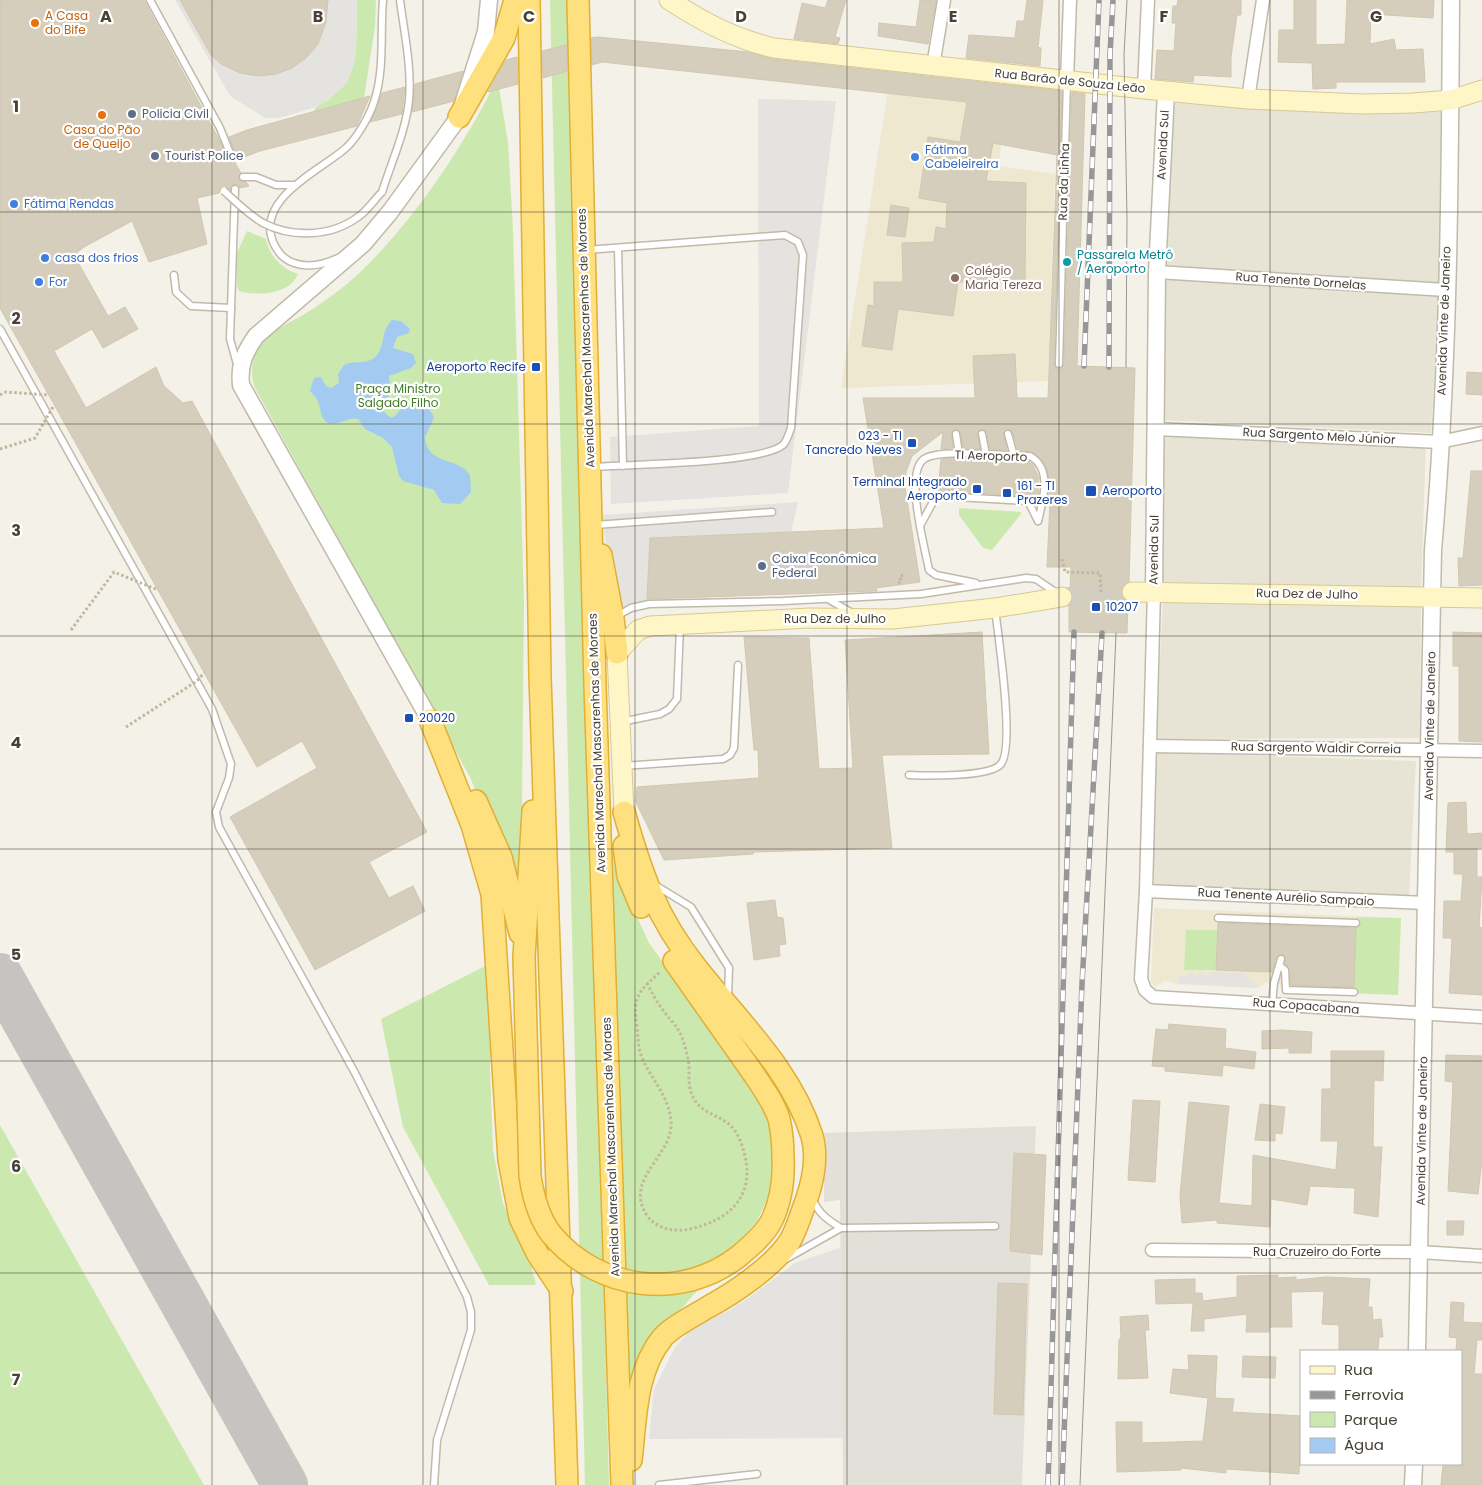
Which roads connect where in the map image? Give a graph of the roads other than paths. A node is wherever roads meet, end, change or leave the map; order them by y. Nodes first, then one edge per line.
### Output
1 (150, 0) edge
2 (383, 0) edge
3 (400, 0) edge
4 (489, 0) edge
5 (515, 0) edge
6 (529, 0) edge
7 (578, 0) edge
8 (668, 0) edge
9 (944, 0) edge
10 (1070, 0) edge
11 (1148, 0) edge
12 (1263, 0) edge
13 (1452, 0) edge
14 (933, 66) junction
15 (1067, 80) junction
16 (1144, 90) junction
17 (1482, 90) edge
18 (1166, 92) junction
19 (1248, 99) junction
20 (1451, 100) junction
21 (459, 117) junction
22 (230, 153) dead end
23 (243, 177) dead end
24 (295, 185) junction
25 (235, 190) dead end
26 (224, 192) dead end
27 (363, 244) junction
28 (618, 248) junction
29 (584, 250) junction
30 (1156, 272) junction
31 (174, 275) dead end
32 (1446, 290) junction
33 (231, 308) junction
34 (0, 329) edge
35 (1059, 364) dead end
36 (239, 371) junction
37 (1156, 429) junction
38 (1482, 433) edge
39 (956, 434) dead end
40 (982, 434) dead end
41 (1008, 434) dead end
42 (1440, 442) junction
43 (959, 454) junction
44 (986, 455) junction
45 (1014, 456) junction
46 (623, 466) junction
47 (590, 468) junction
48 (590, 500) junction
49 (772, 512) dead end
50 (921, 524) junction
51 (595, 525) junction
52 (980, 584) junction
53 (1154, 591) junction
54 (1132, 592) tunnel mouth
55 (1062, 597) joint
56 (1432, 597) junction
57 (1482, 598) edge
58 (827, 599) junction
59 (995, 608) junction
60 (614, 618) junction
61 (862, 619) junction
62 (680, 624) junction
63 (617, 654) junction
64 (738, 665) dead end
65 (540, 676) junction
66 (430, 720) junction
67 (620, 722) junction
68 (1150, 746) junction
69 (1430, 750) junction
70 (1482, 752) edge
71 (622, 766) junction
72 (910, 775) dead end
73 (624, 812) junction
74 (645, 880) junction
75 (1146, 891) junction
76 (1426, 903) junction
77 (1218, 918) dead end
78 (1356, 923) dead end
79 (525, 954) junction
80 (1141, 979) joint
81 (1354, 992) dead end
82 (1272, 1004) junction
83 (728, 1005) junction
84 (1424, 1013) junction
85 (1482, 1017) edge
86 (809, 1191) junction
87 (995, 1226) dead end
88 (842, 1228) junction
89 (1152, 1250) dead end
90 (1420, 1252) junction
91 (1482, 1256) edge
92 (736, 1291) junction
93 (562, 1292) junction
94 (1417, 1350) edge
95 (1414, 1465) edge
96 (757, 1474) dead end
97 (434, 1485) edge
98 (567, 1485) edge
99 (622, 1485) edge
100 (625, 1485) edge
101 (659, 1485) edge
102 (1413, 1485) edge

1 - 22 lane
2 - 24 lane
3 - 26 lane, bridge
4 - 21 street
5 - 21 highway
6 - 65 highway
7 - 29 highway, Avenida Marechal Mascarenhas de Moraes
8 - 14 main road, Rua Barão de Souza Leão
9 - 14 street
10 - 15 street, Rua da Linha
11 - 16 street
12 - 19 street
13 - 20 street, Avenida Vinte de Janeiro
14 - 15 main road, Rua Barão de Souza Leão
15 - 16 main road, Rua Barão de Souza Leão
15 - 35 lane, Rua da Linha
16 - 18 main road, Rua Barão de Souza Leão
17 - 20 main road, Rua Barão de Souza Leão
18 - 19 main road, Rua Barão de Souza Leão
18 - 30 street, Avenida Sul
19 - 20 main road, Rua Barão de Souza Leão
20 - 32 street, Avenida Vinte de Janeiro
21 - 27 street
23 - 24 lane
24 - 27 lane
25 - 33 lane
27 - 36 street
28 - 29 lane
28 - 46 lane
28 - 46 lane
29 - 47 highway, Avenida Marechal Mascarenhas de Moraes
30 - 32 street, Rua Tenente Dornelas
30 - 37 street, Avenida Sul
31 - 33 lane
32 - 42 street, Avenida Vinte de Janeiro
33 - 36 lane
34 - 97 lane
36 - 66 street
37 - 42 street, Rua Sargento Melo Júnior
37 - 53 street, Avenida Sul
38 - 42 street, Rua Sargento Melo Júnior
39 - 43 lane
40 - 44 lane
41 - 45 lane
42 - 56 street, Avenida Vinte de Janeiro
43 - 44 lane, TI Aeroporto
43 - 50 lane, TI Aeroporto
44 - 45 lane, TI Aeroporto
45 - 50 lane, TI Aeroporto
46 - 47 lane
47 - 48 highway, Avenida Marechal Mascarenhas de Moraes
48 - 51 highway
48 - 99 highway, Avenida Marechal Mascarenhas de Moraes
49 - 51 lane
50 - 52 lane, TI Aeroporto
51 - 60 highway
52 - 55 lane
52 - 58 lane
53 - 54 main road, Rua Dez de Julho
53 - 56 main road, Rua Dez de Julho
53 - 68 street, Avenida Sul
55 - 59 main road, Rua Dez de Julho
56 - 57 main road, Rua Dez de Julho
56 - 69 street, Avenida Vinte de Janeiro
58 - 60 lane
58 - 61 lane
59 - 61 main road, Rua Dez de Julho
59 - 72 lane
60 - 63 highway
61 - 62 main road, Rua Dez de Julho
62 - 63 main road, Rua Dez de Julho
62 - 67 lane
63 - 67 main road
64 - 71 lane
65 - 79 highway
65 - 93 highway
66 - 79 highway
66 - 93 highway
67 - 71 main road
68 - 69 street, Rua Sargento Waldir Correia
68 - 75 street, Avenida Sul
69 - 70 street, Rua Sargento Waldir Correia
69 - 76 street, Avenida Vinte de Janeiro
71 - 73 main road
73 - 74 highway
73 - 79 highway, bridge
74 - 83 highway
74 - 83 lane
75 - 76 street, Rua Tenente Aurélio Sampaio
75 - 80 street, Avenida Sul
76 - 84 street, Avenida Vinte de Janeiro
77 - 78 lane
80 - 82 street, Rua Copacabana
81 - 82 lane
82 - 84 street, Rua Copacabana
83 - 86 highway
84 - 85 street, Rua Copacabana
84 - 90 street, Avenida Vinte de Janeiro
86 - 88 lane
86 - 92 highway
87 - 88 lane
88 - 92 lane
89 - 90 street, Rua Cruzeiro do Forte
90 - 91 street, Rua Cruzeiro do Forte
90 - 94 street, Avenida Vinte de Janeiro
92 - 100 highway
93 - 98 highway
95 - 102 street
96 - 101 lane

